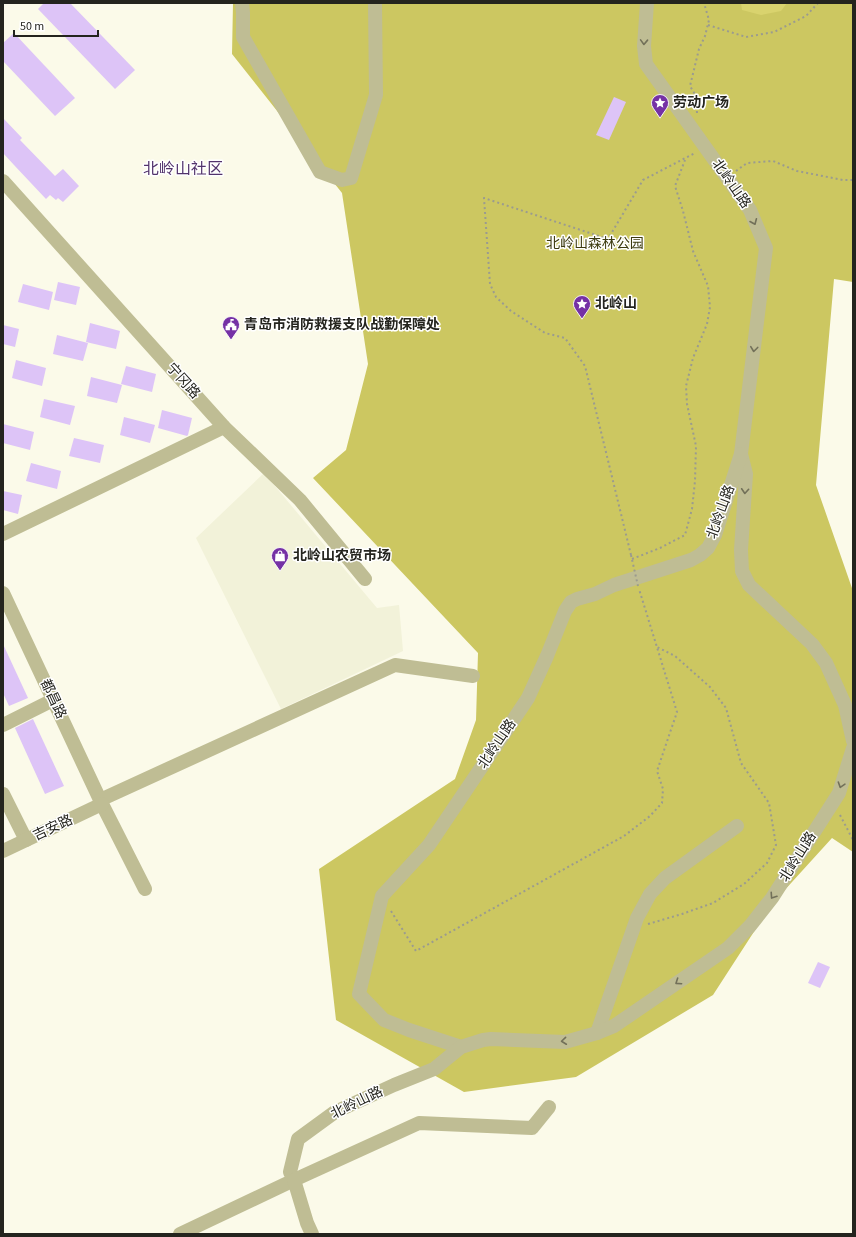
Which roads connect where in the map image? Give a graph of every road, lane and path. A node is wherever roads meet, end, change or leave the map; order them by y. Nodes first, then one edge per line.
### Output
1 (375, 3) edge
2 (647, 3) edge
3 (704, 3) edge
4 (818, 3) edge
5 (243, 8) edge
6 (708, 26) junction
7 (695, 134) junction
8 (705, 148) junction
9 (685, 158) junction
10 (726, 178) junction
11 (853, 180) edge
12 (4, 184) edge
13 (224, 427) junction
14 (741, 454) junction
15 (3, 534) edge
16 (632, 559) junction
17 (365, 579) dead end
18 (3, 594) edge
19 (657, 647) junction
20 (473, 676) dead end
21 (53, 700) junction
22 (3, 725) edge
23 (853, 740) edge
24 (853, 748) edge
25 (839, 793) junction
26 (3, 794) edge
27 (101, 802) junction
28 (737, 826) dead end
29 (26, 840) junction
30 (853, 840) edge
31 (3, 851) edge
32 (146, 889) dead end
33 (382, 896) junction
34 (634, 927) junction
35 (597, 1033) junction
36 (461, 1047) junction
37 (549, 1107) dead end
38 (294, 1180) junction
39 (180, 1234) edge
40 (312, 1234) edge

1 - 5 street
2 -> 7 street, 北岭山路
3 - 6 path
4 - 6 path
6 - 7 path
7 - 8 street, 北岭山路
8 - 9 path
8 - 10 street, 北岭山路
9 - 16 path
9 - 16 path, bridge
10 - 11 path
10 -> 14 street, 北岭山路
12 - 13 street, 宁冈路
13 - 15 street
13 - 17 street, 宁冈路
14 -> 23 street, 北岭山路
14 - 33 street, 北岭山路
16 - 19 path, bridge
18 - 21 street, 都昌路
19 - 33 path
19 - 34 path
20 - 27 street, 吉安路
21 - 22 street
21 - 27 street, 都昌路
24 -> 25 street, 北岭山路
25 - 30 path
25 -> 35 street, 北岭山路
26 - 29 street
27 - 29 street, 吉安路
27 - 32 street, 都昌路
28 - 34 street
29 - 31 street, 吉安路
33 - 36 street, 北岭山路
34 - 35 street
35 -> 36 street, 北岭山路
36 - 38 street, 北岭山路
37 - 38 street
38 - 39 street
38 - 40 street, 北岭山路

